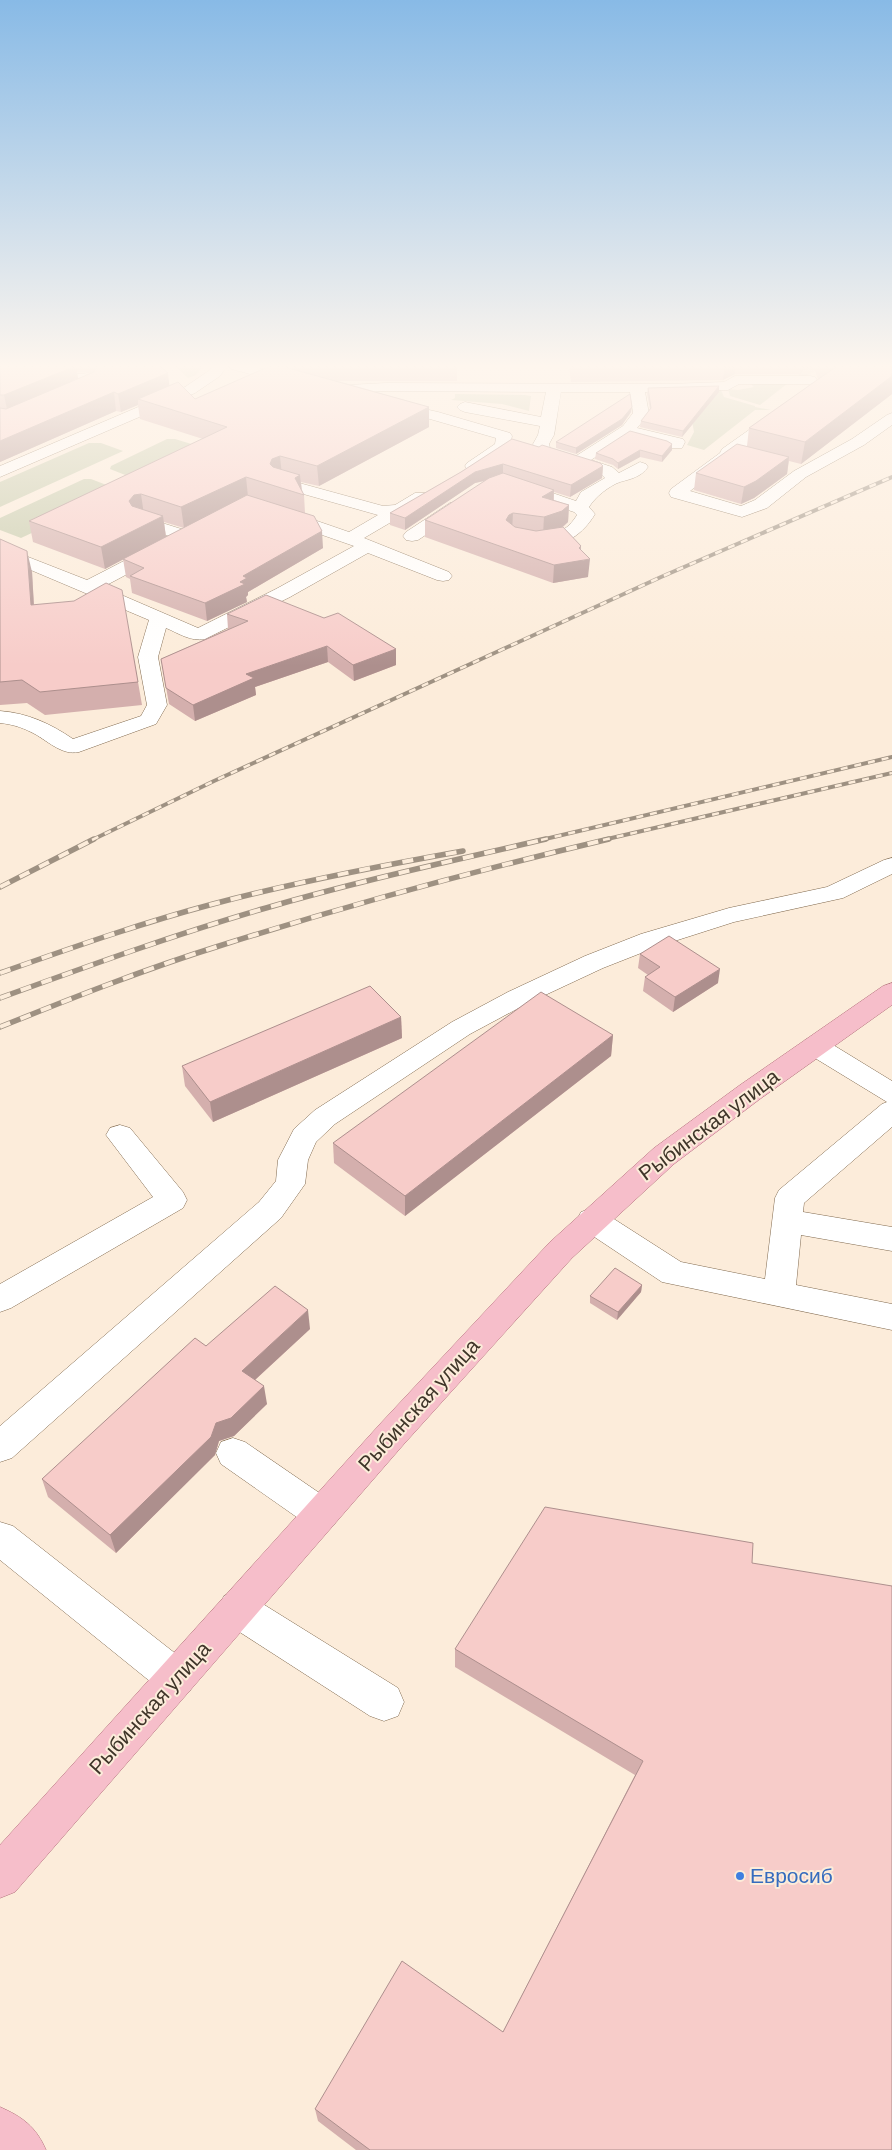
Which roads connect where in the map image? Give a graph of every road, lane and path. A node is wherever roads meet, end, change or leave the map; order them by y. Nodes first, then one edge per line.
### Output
1 (480, 466) edge
2 (593, 466) edge
3 (713, 466) edge
4 (816, 466) edge
5 (640, 467) dead end
6 (789, 467) edge
7 (806, 472) junction
8 (469, 474) edge
9 (616, 478) junction
10 (281, 483) edge
11 (503, 483) edge
12 (438, 488) edge
13 (307, 490) junction
14 (467, 500) edge
15 (580, 508) junction
16 (538, 509) edge
17 (399, 510) junction
18 (143, 522) edge
19 (202, 527) edge
20 (185, 536) junction
21 (412, 536) dead end
22 (516, 537) edge
23 (359, 542) junction
24 (0, 551) edge
25 (443, 576) dead end
26 (88, 586) junction
27 (159, 618) junction
28 (0, 717) edge
29 (892, 865) edge
30 (892, 992) edge
31 (815, 1046) junction
32 (892, 1094) edge
33 (892, 1111) edge
34 (120, 1135) dead end
35 (592, 1220) junction
36 (787, 1221) junction
37 (892, 1239) edge
38 (779, 1295) junction
39 (0, 1299) edge
40 (892, 1317) edge
41 (0, 1447) edge
42 (233, 1453) dead end
43 (321, 1514) junction
44 (0, 1538) edge
45 (238, 1609) junction
46 (176, 1678) junction
47 (384, 1702) dead end
48 (0, 1877) edge
49 (0, 2131) edge
50 (22, 2150) edge

1 - 8 lane
2 - 9 lane
3 - 7 lane
4 - 7 lane
5 - 9 lane
6 - 7 lane
9 - 15 lane
10 - 13 lane
11 - 15 lane
12 - 17 lane
13 - 17 lane
13 - 23 lane
14 - 21 lane
15 - 16 lane
15 - 22 lane
17 - 23 lane
18 - 20 lane
19 - 20 lane
20 - 26 lane
23 - 25 lane
23 - 27 lane
24 - 26 lane
26 - 27 lane
27 - 28 lane
29 - 41 lane
30 - 31 main road, Рыбинская улица
31 - 32 lane
31 - 35 main road, Рыбинская улица
33 - 36 lane
34 - 39 lane
35 - 38 lane
35 - 43 main road, Рыбинская улица
36 - 37 lane
36 - 38 lane
38 - 40 lane
42 - 43 lane
43 - 45 main road, Рыбинская улица
44 - 46 lane
45 - 46 main road, Рыбинская улица
45 - 47 lane
46 - 48 main road, Рыбинская улица
49 - 50 main road

